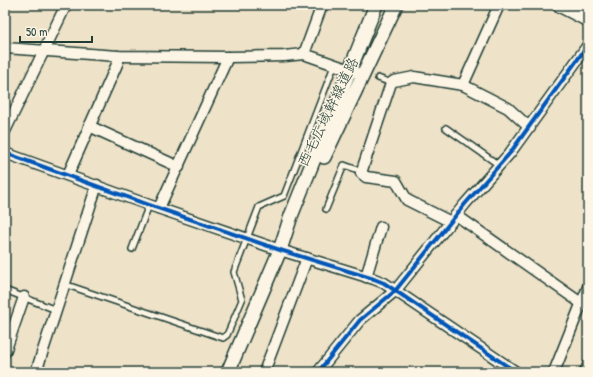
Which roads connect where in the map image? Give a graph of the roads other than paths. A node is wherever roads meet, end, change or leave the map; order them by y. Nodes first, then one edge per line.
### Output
1 (66, 5) edge
2 (322, 5) edge
3 (376, 5) edge
4 (396, 5) edge
5 (499, 5) edge
6 (558, 5) edge
7 (588, 20) edge
8 (588, 44) edge
9 (5, 48) edge
10 (44, 51) junction
11 (304, 54) junction
12 (118, 56) junction
13 (228, 57) junction
14 (334, 66) junction
15 (350, 72) junction
16 (364, 75) junction
17 (378, 78) dead end
18 (391, 83) junction
19 (463, 85) junction
20 (89, 126) junction
21 (446, 128) dead end
22 (530, 128) junction
23 (5, 131) edge
24 (5, 153) edge
25 (499, 165) junction
26 (178, 167) junction
27 (361, 171) junction
28 (68, 175) junction
29 (97, 185) junction
30 (149, 205) junction
31 (159, 208) junction
32 (326, 209) dead end
33 (454, 218) junction
34 (381, 227) dead end
35 (286, 232) junction
36 (246, 238) junction
37 (132, 249) dead end
38 (280, 250) junction
39 (307, 258) junction
40 (366, 277) junction
41 (64, 284) junction
42 (588, 287) edge
43 (5, 290) edge
44 (395, 291) junction
45 (24, 297) junction
46 (581, 303) junction
47 (56, 310) junction
48 (5, 352) edge
49 (588, 366) edge
50 (36, 372) edge
51 (228, 372) edge
52 (264, 372) edge
53 (318, 372) edge
54 (516, 372) edge
55 (554, 372) edge
56 (585, 372) edge

1 - 10 street
2 - 11 street
3 - 15 street, 西毛広域幹線道路
4 - 16 street, 西毛広域幹線道路
5 - 19 street
6 - 7 street
8 - 22 street
9 - 10 street
10 - 12 street
10 - 23 street
11 - 13 street
11 - 14 street
12 - 13 street
12 - 20 street
13 - 26 street
14 - 15 street
14 - 36 lane
15 - 16 street
15 - 35 street, 西毛広域幹線道路
16 - 35 street, 西毛広域幹線道路
17 - 18 lane
18 - 19 street
18 - 27 street
19 - 22 street
20 - 26 street
20 - 28 street
21 - 25 lane
22 - 25 street
24 - 28 street
25 - 33 street
26 - 31 street
27 - 32 lane
27 - 33 street
28 - 29 street
29 - 30 street
29 - 41 street
30 - 31 street
30 - 37 lane
31 - 36 street
33 - 44 street
33 - 46 street
34 - 40 street
35 - 38 street, 西毛広域幹線道路
36 - 38 street
36 - 41 lane
38 - 39 street
38 - 51 street, 西毛広域幹線道路
39 - 40 street
39 - 52 street
40 - 44 street
41 - 47 street
42 - 46 street
43 - 45 lane
44 - 53 street
44 - 54 street
45 - 47 lane
45 - 48 street
46 - 55 street
47 - 50 street
49 - 56 street

